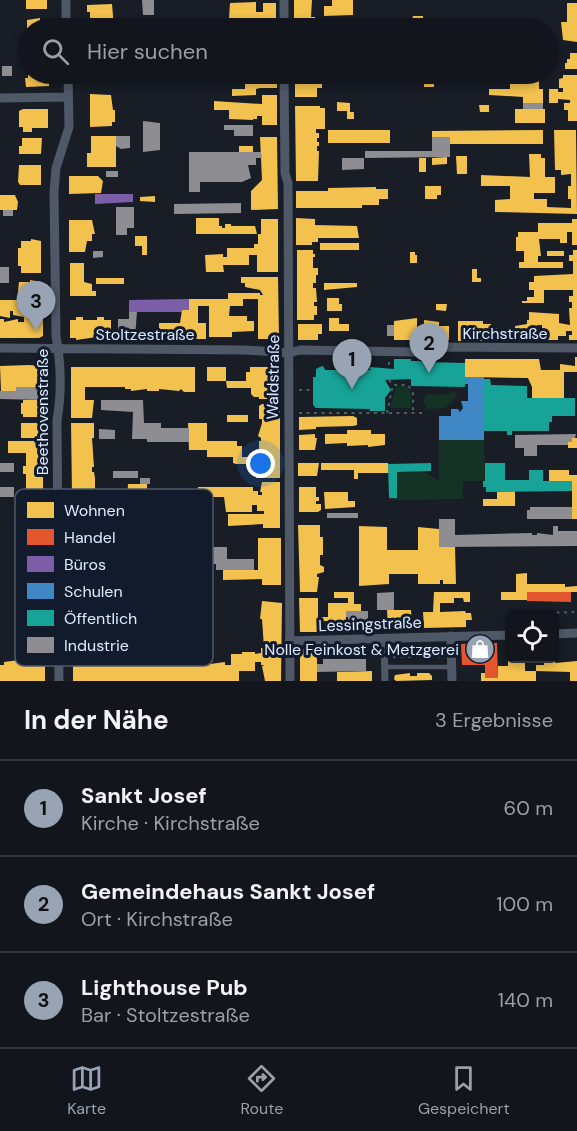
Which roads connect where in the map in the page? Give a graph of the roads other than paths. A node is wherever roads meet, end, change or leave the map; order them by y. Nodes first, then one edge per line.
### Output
1 (66, 0) edge
2 (284, 0) edge
3 (66, 18) edge
4 (284, 18) edge
5 (68, 84) edge
6 (284, 84) edge
7 (68, 97) junction
8 (0, 98) edge
9 (0, 348) edge
10 (577, 348) edge
11 (58, 349) junction
12 (289, 353) junction
13 (58, 489) edge
14 (577, 633) edge
15 (505, 634) edge
16 (559, 634) edge
17 (451, 636) junction
18 (384, 638) junction
19 (289, 641) junction
20 (452, 662) junction
21 (59, 666) edge
22 (384, 667) junction
23 (59, 681) edge
24 (290, 681) edge
25 (385, 681) edge
26 (452, 681) edge

1 - 3 street
2 - 4 street
5 - 7 street, Beethovenstraße
6 - 12 street, Waldstraße
7 - 8 street
7 - 11 street, Beethovenstraße
9 - 11 street, Stoltzestraße
10 - 12 street, Kirchstraße
11 - 12 street, Stoltzestraße
11 - 13 street, Beethovenstraße
12 - 19 street, Waldstraße
14 - 16 street
15 - 17 street, Lessingstraße
17 - 18 street, Lessingstraße
17 - 20 street
18 - 19 street, Lessingstraße
18 - 22 street
19 - 24 street, Waldstraße
20 - 22 lane
20 - 26 street
21 - 23 street, Beethovenstraße
22 - 25 street

